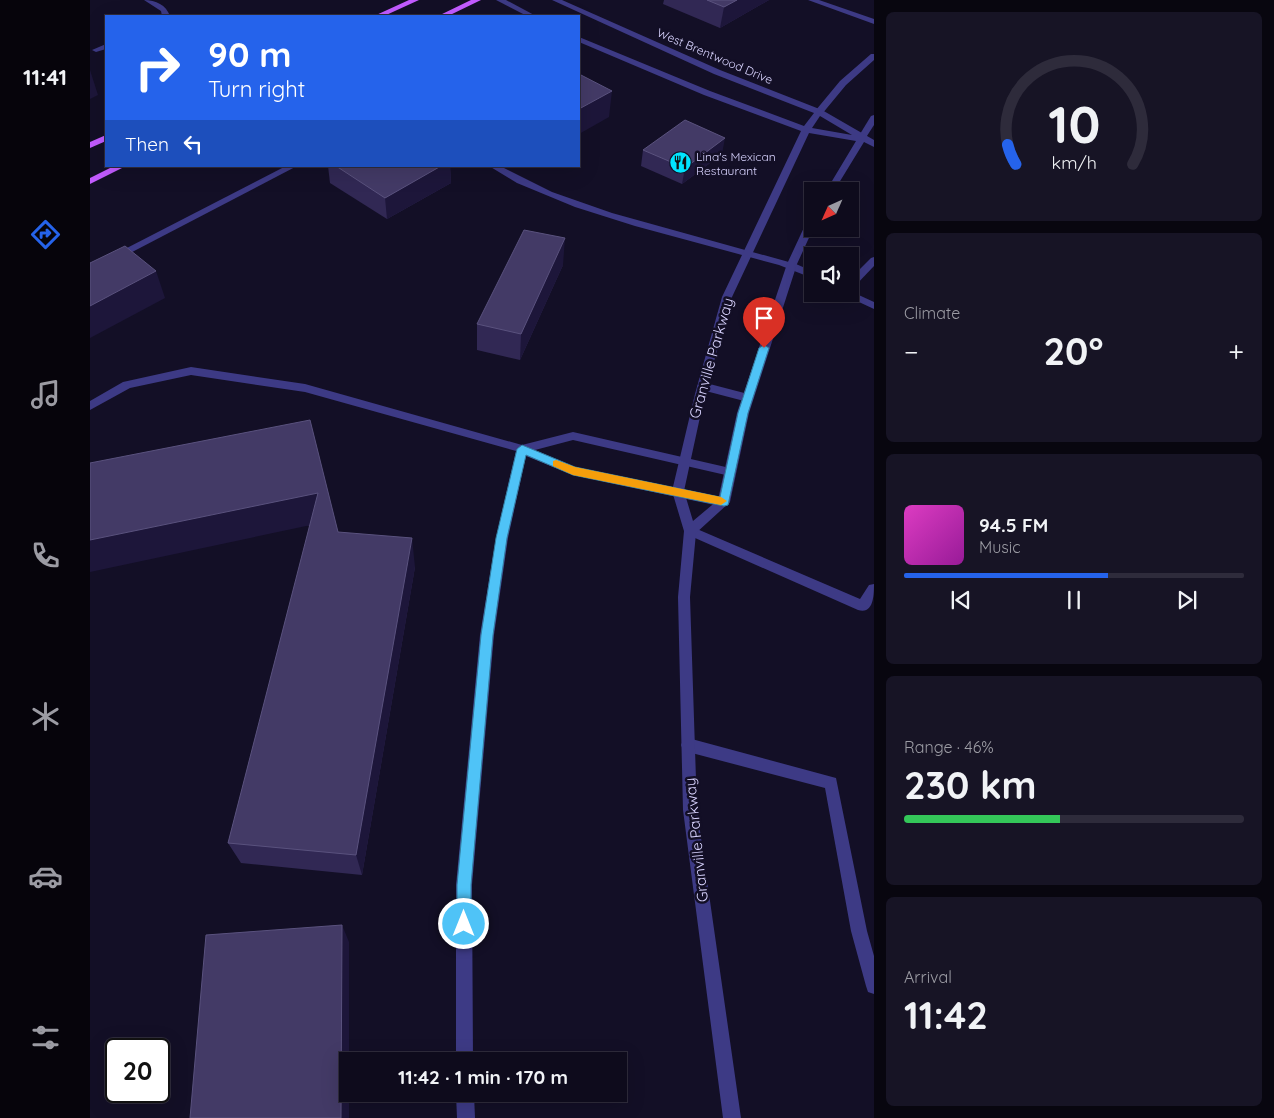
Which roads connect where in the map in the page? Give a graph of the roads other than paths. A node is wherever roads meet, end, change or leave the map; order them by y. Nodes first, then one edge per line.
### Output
1 (148, 0) edge
2 (415, 0) edge
3 (477, 0) edge
4 (500, 0) edge
5 (556, 0) edge
6 (812, 0) edge
7 (166, 15) edge
8 (380, 15) edge
9 (444, 15) edge
10 (530, 15) edge
11 (874, 22) edge
12 (580, 38) edge
13 (105, 46) edge
14 (96, 50) dead end
15 (874, 56) edge
16 (819, 112) junction
17 (874, 118) edge
18 (806, 130) junction
19 (105, 138) edge
20 (861, 139) junction
21 (874, 144) edge
22 (90, 145) edge
23 (120, 167) edge
24 (291, 167) edge
25 (495, 167) edge
26 (90, 181) edge
27 (835, 182) edge
28 (804, 238) edge
29 (748, 254) junction
30 (874, 260) edge
31 (792, 264) junction
32 (90, 271) edge
33 (804, 271) edge
34 (859, 276) edge
35 (859, 298) edge
36 (874, 306) edge
37 (702, 386) junction
38 (748, 398) junction
39 (90, 406) edge
40 (522, 449) junction
41 (683, 463) junction
42 (730, 472) junction
43 (678, 492) junction
44 (724, 502) junction
45 (690, 531) junction
46 (874, 589) edge
47 (688, 746) junction
48 (874, 986) edge
49 (465, 1052) edge
50 (465, 1102) edge
51 (466, 1118) edge
52 (732, 1118) edge

1 - 7 street
2 - 8 main road
3 - 9 main road
4 - 10 street
5 - 16 street, West Brentwood Drive
6 - 11 street
12 - 18 street, West Brentwood Drive
13 - 14 street
15 - 16 street, Granville Parkway
16 - 18 street, Granville Parkway
16 - 20 street, West Brentwood Drive
17 - 20 street
18 - 20 street, West Brentwood Drive
18 - 29 street, Granville Parkway
19 - 22 main road
20 - 21 street, West Brentwood Drive
20 - 27 street
23 - 26 main road
24 - 32 street
25 - 29 street
28 - 31 street
29 - 31 street
29 - 37 street, Granville Parkway
30 - 34 street
31 - 33 street
31 - 38 street
35 - 36 street
37 - 38 street
37 - 41 street, Granville Parkway
38 - 42 street
39 - 40 street
40 - 41 street
40 - 43 street
40 - 49 street
41 - 42 street
41 - 43 street, Granville Parkway
42 - 44 street
43 - 44 street
43 - 45 street, Granville Parkway
44 - 45 street
45 - 46 street
45 - 47 street, Granville Parkway
47 - 48 street
47 - 52 street, Granville Parkway
50 - 51 street

